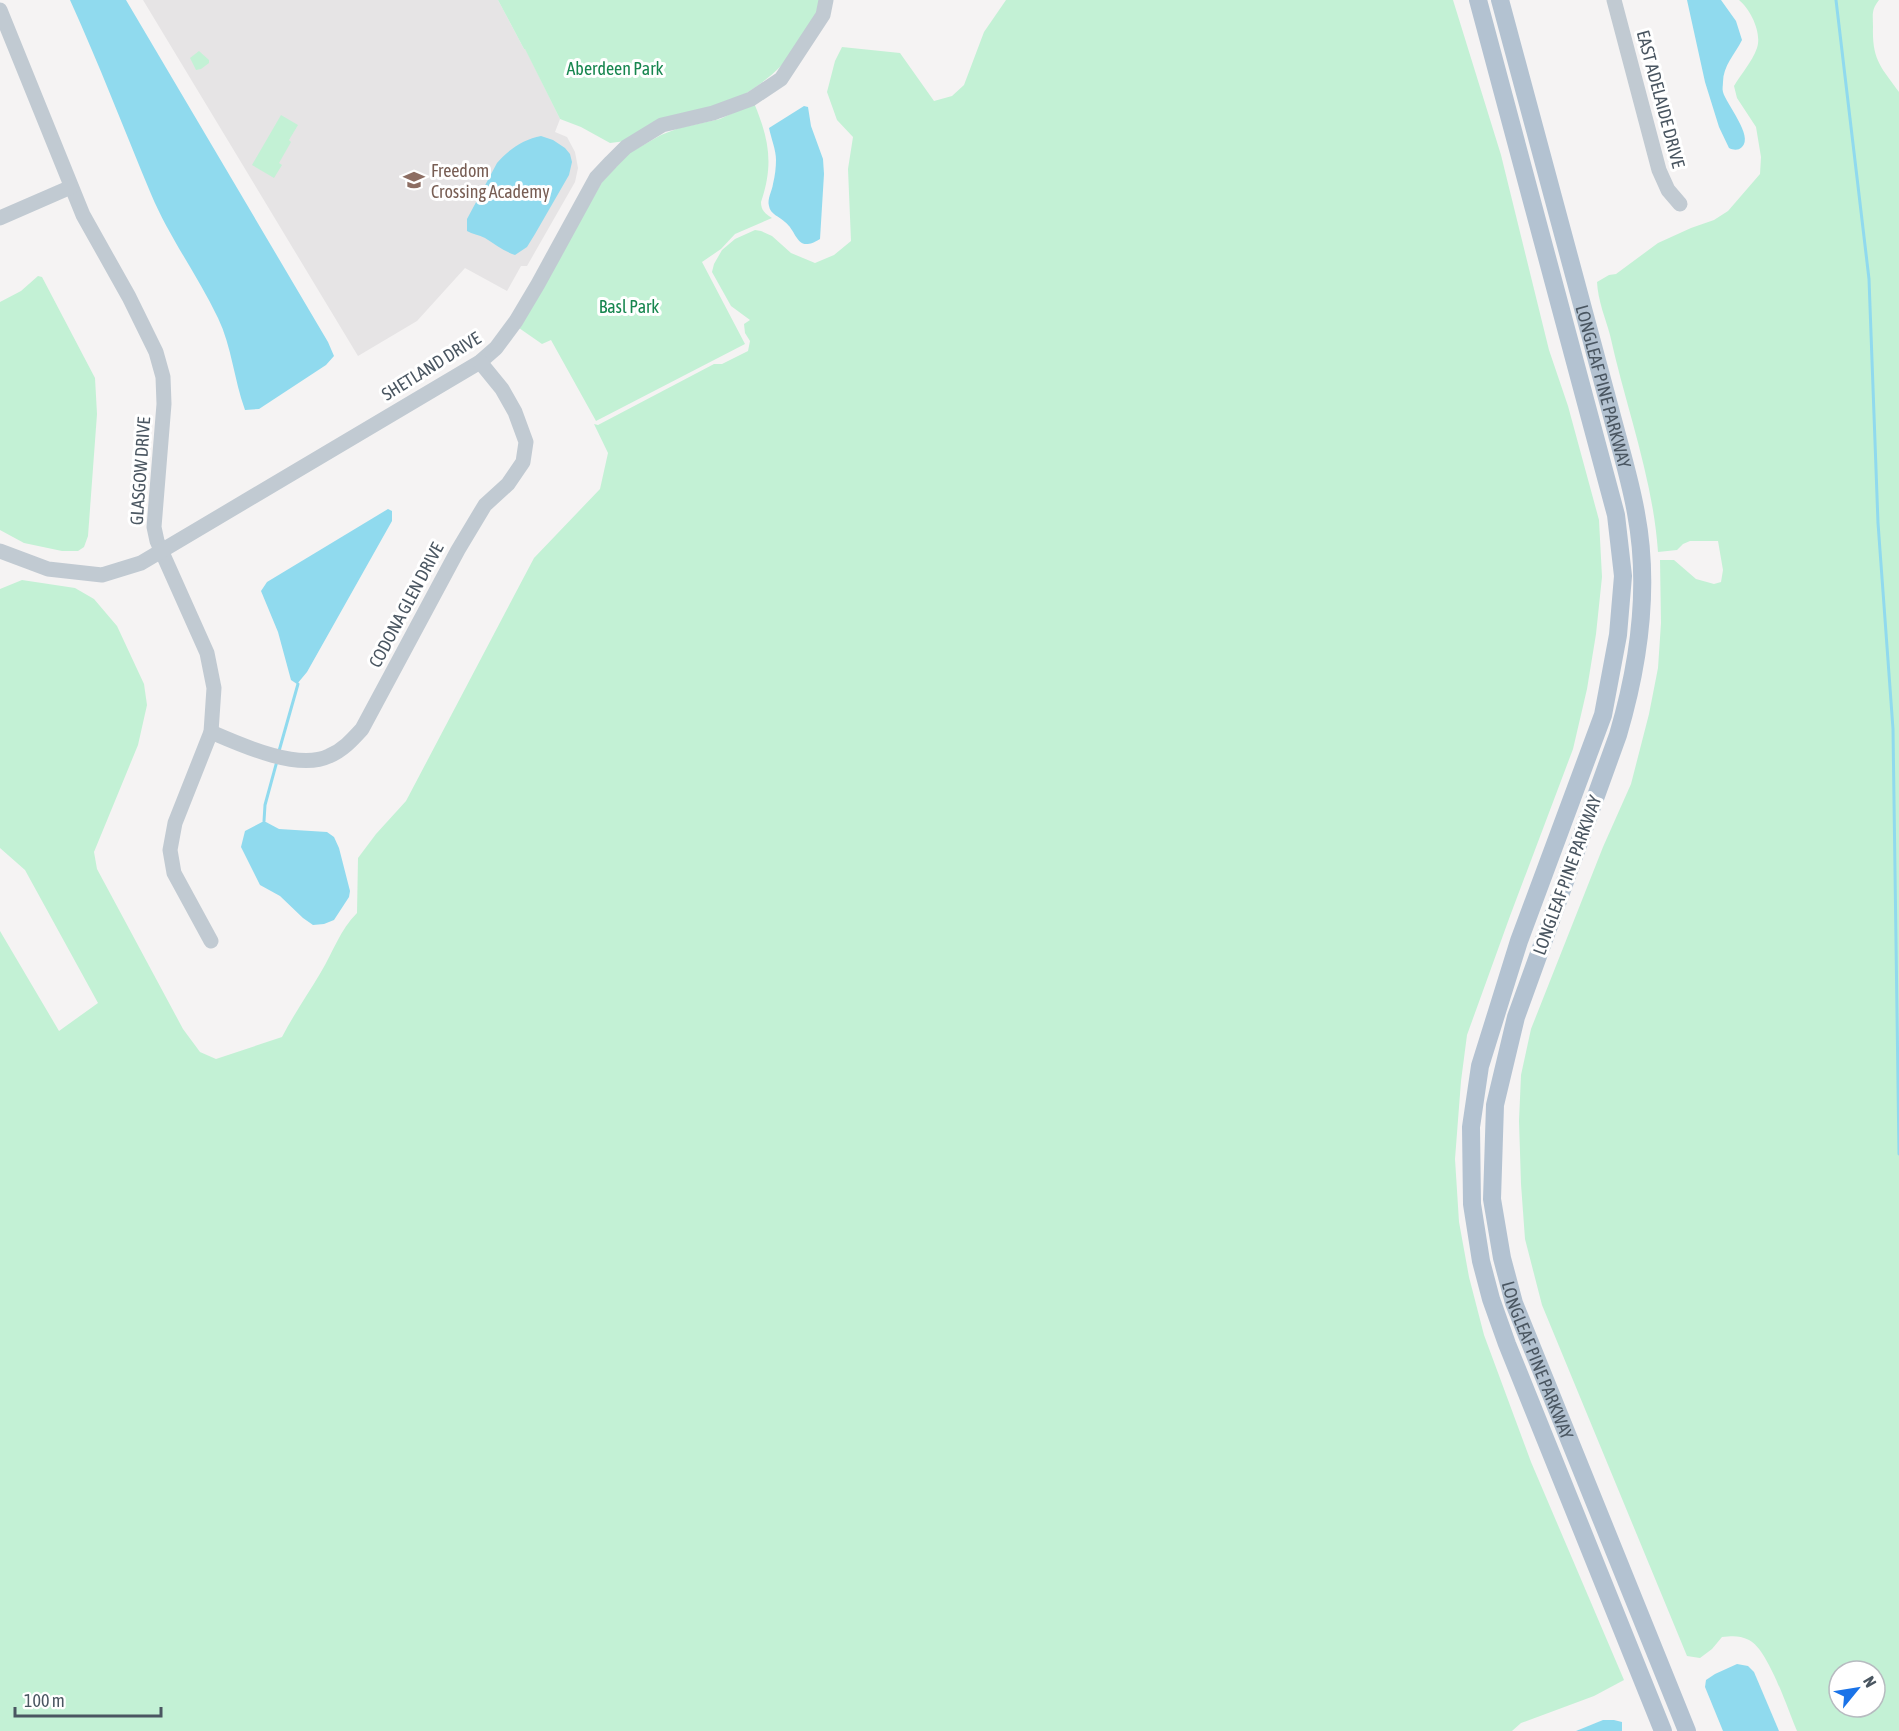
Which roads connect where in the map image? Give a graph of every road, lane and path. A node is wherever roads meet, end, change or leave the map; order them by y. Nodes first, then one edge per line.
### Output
1 (826, 0) edge
2 (1478, 0) edge
3 (1500, 0) edge
4 (1614, 0) edge
5 (0, 10) edge
6 (71, 187) junction
7 (1680, 204) dead end
8 (0, 218) edge
9 (480, 362) junction
10 (0, 551) edge
11 (161, 552) junction
12 (1620, 611) junction
13 (1641, 611) junction
14 (211, 732) junction
15 (212, 941) dead end
16 (1663, 1731) edge
17 (1687, 1731) edge

1 - 9 street, SHETLAND DRIVE
2 - 12 main road, LONGLEAF PINE PARKWAY
3 - 13 main road, LONGLEAF PINE PARKWAY
4 - 7 street, EAST ADELAIDE DRIVE
5 - 6 street, GLASGOW DRIVE
6 - 8 street
6 - 11 street, GLASGOW DRIVE
9 - 11 street, SHETLAND DRIVE
9 - 14 street, CODONA GLEN DRIVE
10 - 11 street, SHETLAND DRIVE
11 - 14 street, GLASGOW DRIVE
12 - 13 main road
12 - 16 main road, LONGLEAF PINE PARKWAY
13 - 17 main road, LONGLEAF PINE PARKWAY
14 - 15 street, GLASGOW DRIVE

